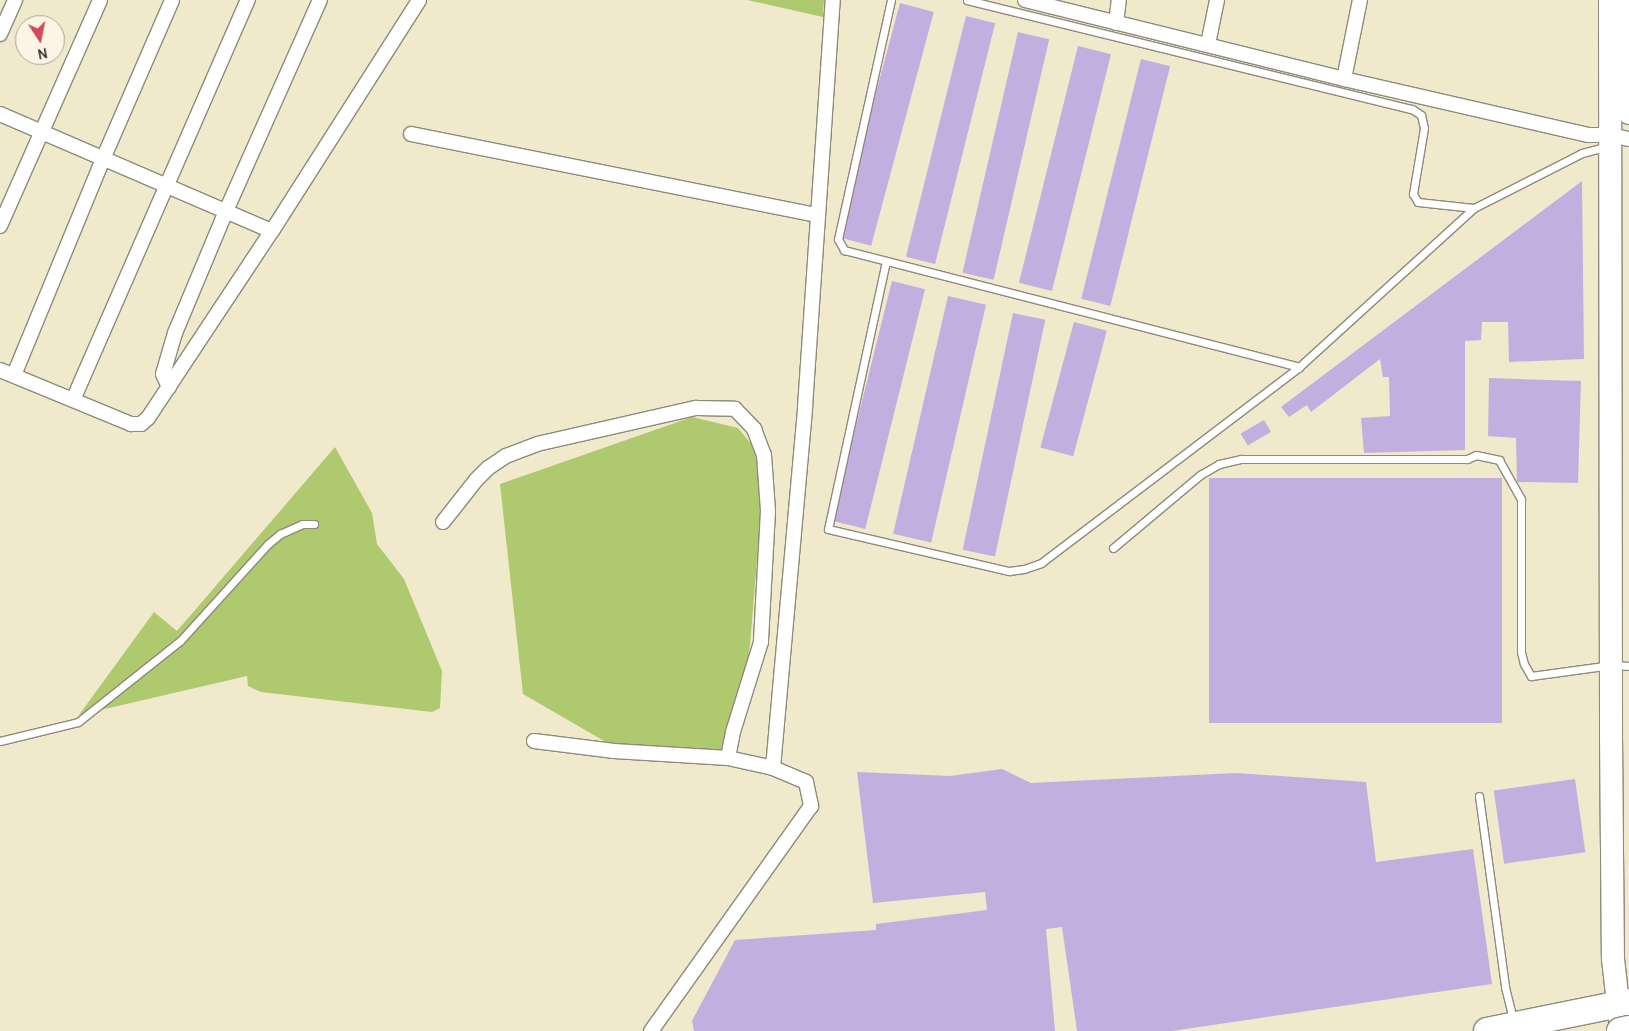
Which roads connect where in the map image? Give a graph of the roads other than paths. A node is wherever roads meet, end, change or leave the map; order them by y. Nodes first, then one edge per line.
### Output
1 (14, 0) edge
2 (100, 0) edge
3 (172, 0) edge
4 (248, 0) edge
5 (320, 0) edge
6 (833, 0) edge
7 (891, 0) edge
8 (967, 0) edge
9 (1025, 0) edge
10 (1119, 0) edge
11 (1216, 0) edge
12 (1360, 0) edge
13 (1610, 0) edge
14 (1628, 0) edge
15 (414, 1) edge
16 (1116, 23) junction
17 (0, 34) edge
18 (1208, 44) junction
19 (1344, 79) junction
20 (1629, 113) edge
21 (0, 114) edge
22 (41, 133) junction
23 (411, 134) dead end
24 (1617, 140) edge
25 (103, 159) junction
26 (168, 186) junction
27 (1474, 208) junction
28 (226, 211) junction
29 (817, 215) junction
30 (0, 226) edge
31 (272, 231) junction
32 (886, 261) junction
33 (1299, 367) junction
34 (0, 370) edge
35 (14, 375) junction
36 (169, 387) junction
37 (73, 400) junction
38 (443, 522) dead end
39 (314, 524) dead end
40 (1114, 548) dead end
41 (1620, 665) edge
42 (0, 741) edge
43 (534, 741) dead end
44 (728, 758) junction
45 (774, 768) junction
46 (1479, 796) dead end
47 (1623, 1003) edge
48 (1514, 1026) junction
49 (1629, 1029) edge
50 (651, 1031) edge
51 (1487, 1031) edge
52 (1621, 1031) edge

1 - 17 street
2 - 22 street
3 - 25 street
4 - 26 street
5 - 28 street
6 - 29 street
7 - 32 lane
8 - 27 lane
9 - 16 street
10 - 16 street
11 - 18 street
12 - 19 street
13 - 24 main road
14 - 20 main road
15 - 31 street
16 - 18 street
18 - 19 street
19 - 24 street
21 - 22 street
22 - 25 street
22 - 30 street
23 - 29 street
24 - 27 lane
24 - 41 main road
25 - 26 street
25 - 35 street
26 - 28 street
26 - 37 street
27 - 33 lane
28 - 31 street
28 - 36 street
29 - 45 street
31 - 36 street
32 - 33 lane
32 - 33 lane
34 - 35 street
35 - 37 street
36 - 37 street
38 - 44 street
39 - 42 lane
40 - 41 lane
41 - 47 main road
43 - 44 street
44 - 45 street
45 - 50 street
46 - 48 lane
47 - 48 highway
47 - 52 main road
48 - 51 highway
49 - 52 highway, bridge

